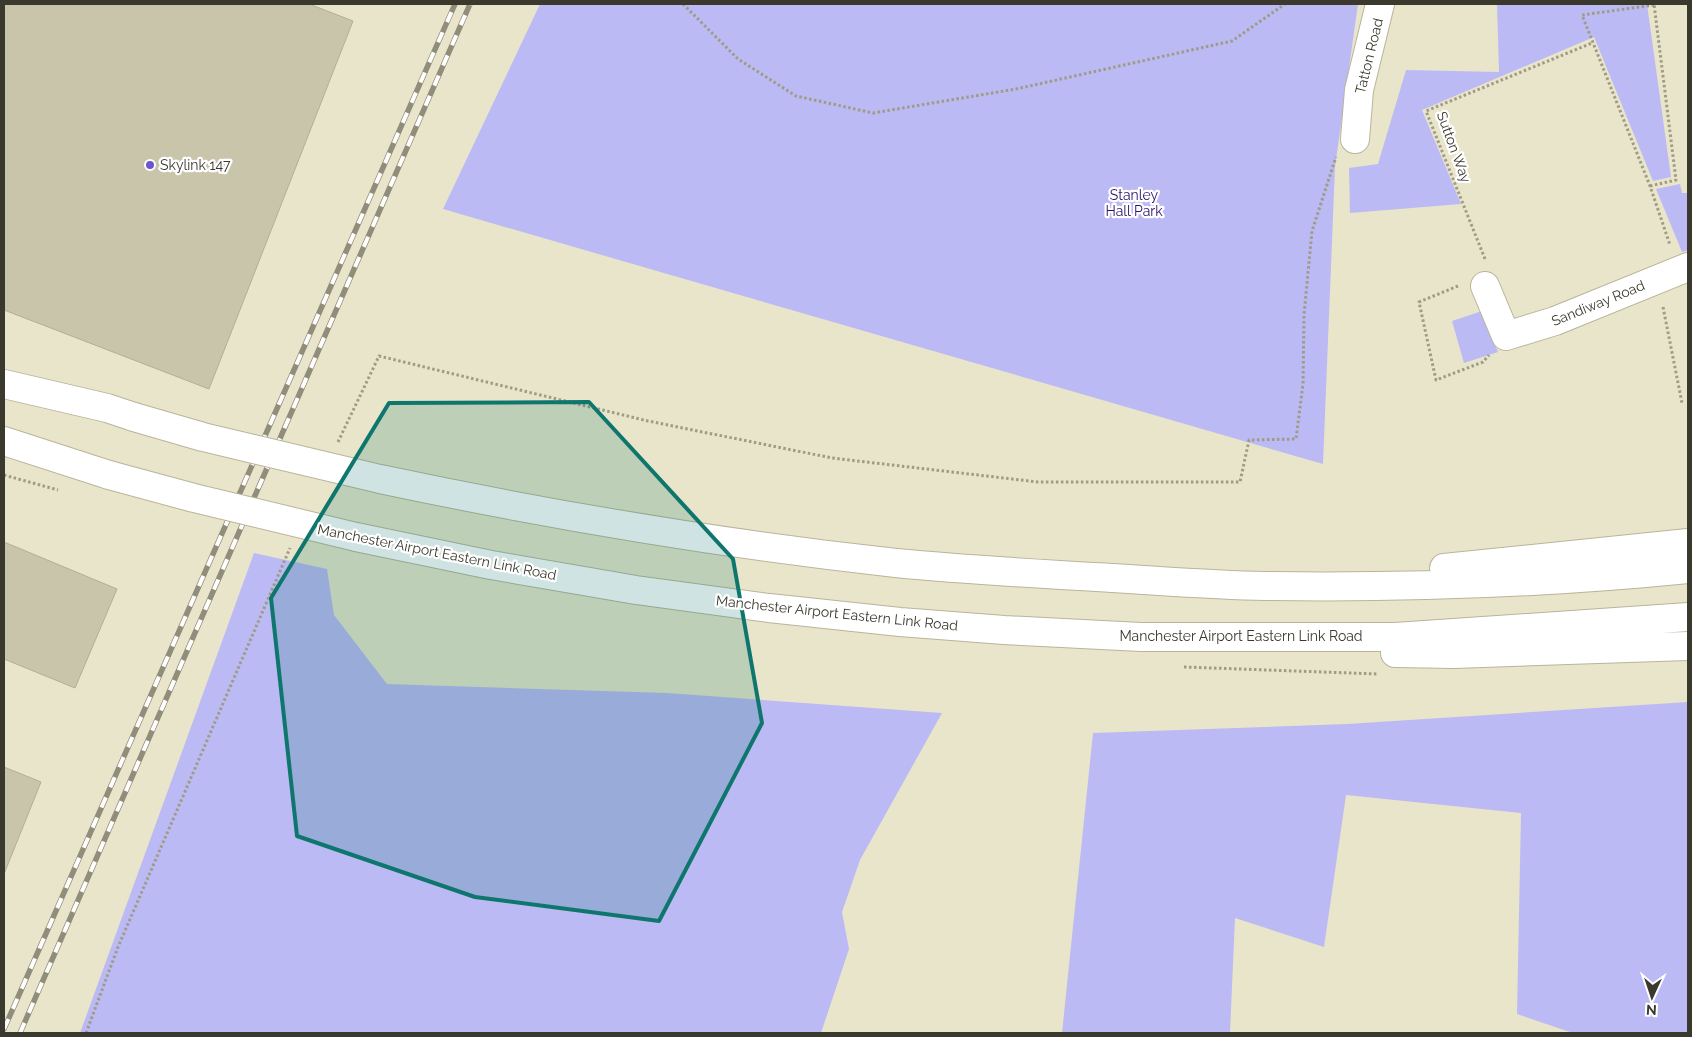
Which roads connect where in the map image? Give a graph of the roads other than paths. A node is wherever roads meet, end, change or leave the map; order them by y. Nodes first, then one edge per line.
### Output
1 (1380, 4) edge
2 (1355, 139) road end
3 (1675, 272) edge
4 (1478, 278) road end
5 (4, 369) edge
6 (4, 384) edge
7 (107, 408) junction
8 (4, 441) edge
9 (4, 446) edge
10 (80, 467) junction
11 (1688, 543) edge
12 (1688, 569) edge
13 (1263, 586) junction
14 (1688, 618) edge
15 (1141, 637) junction
16 (1688, 646) edge

1 - 2 main road, Tatton Road
3 - 4 main road, Sandiway Road
5 - 7 main road
6 - 7 main road
7 - 13 main road, bridge
8 - 10 main road, Manchester Airport Eastern Link Road
9 - 10 main road
10 - 15 main road, Manchester Airport Eastern Link Road, bridge
11 - 13 main road
12 - 13 main road
14 - 15 main road, Manchester Airport Eastern Link Road
15 - 16 main road

